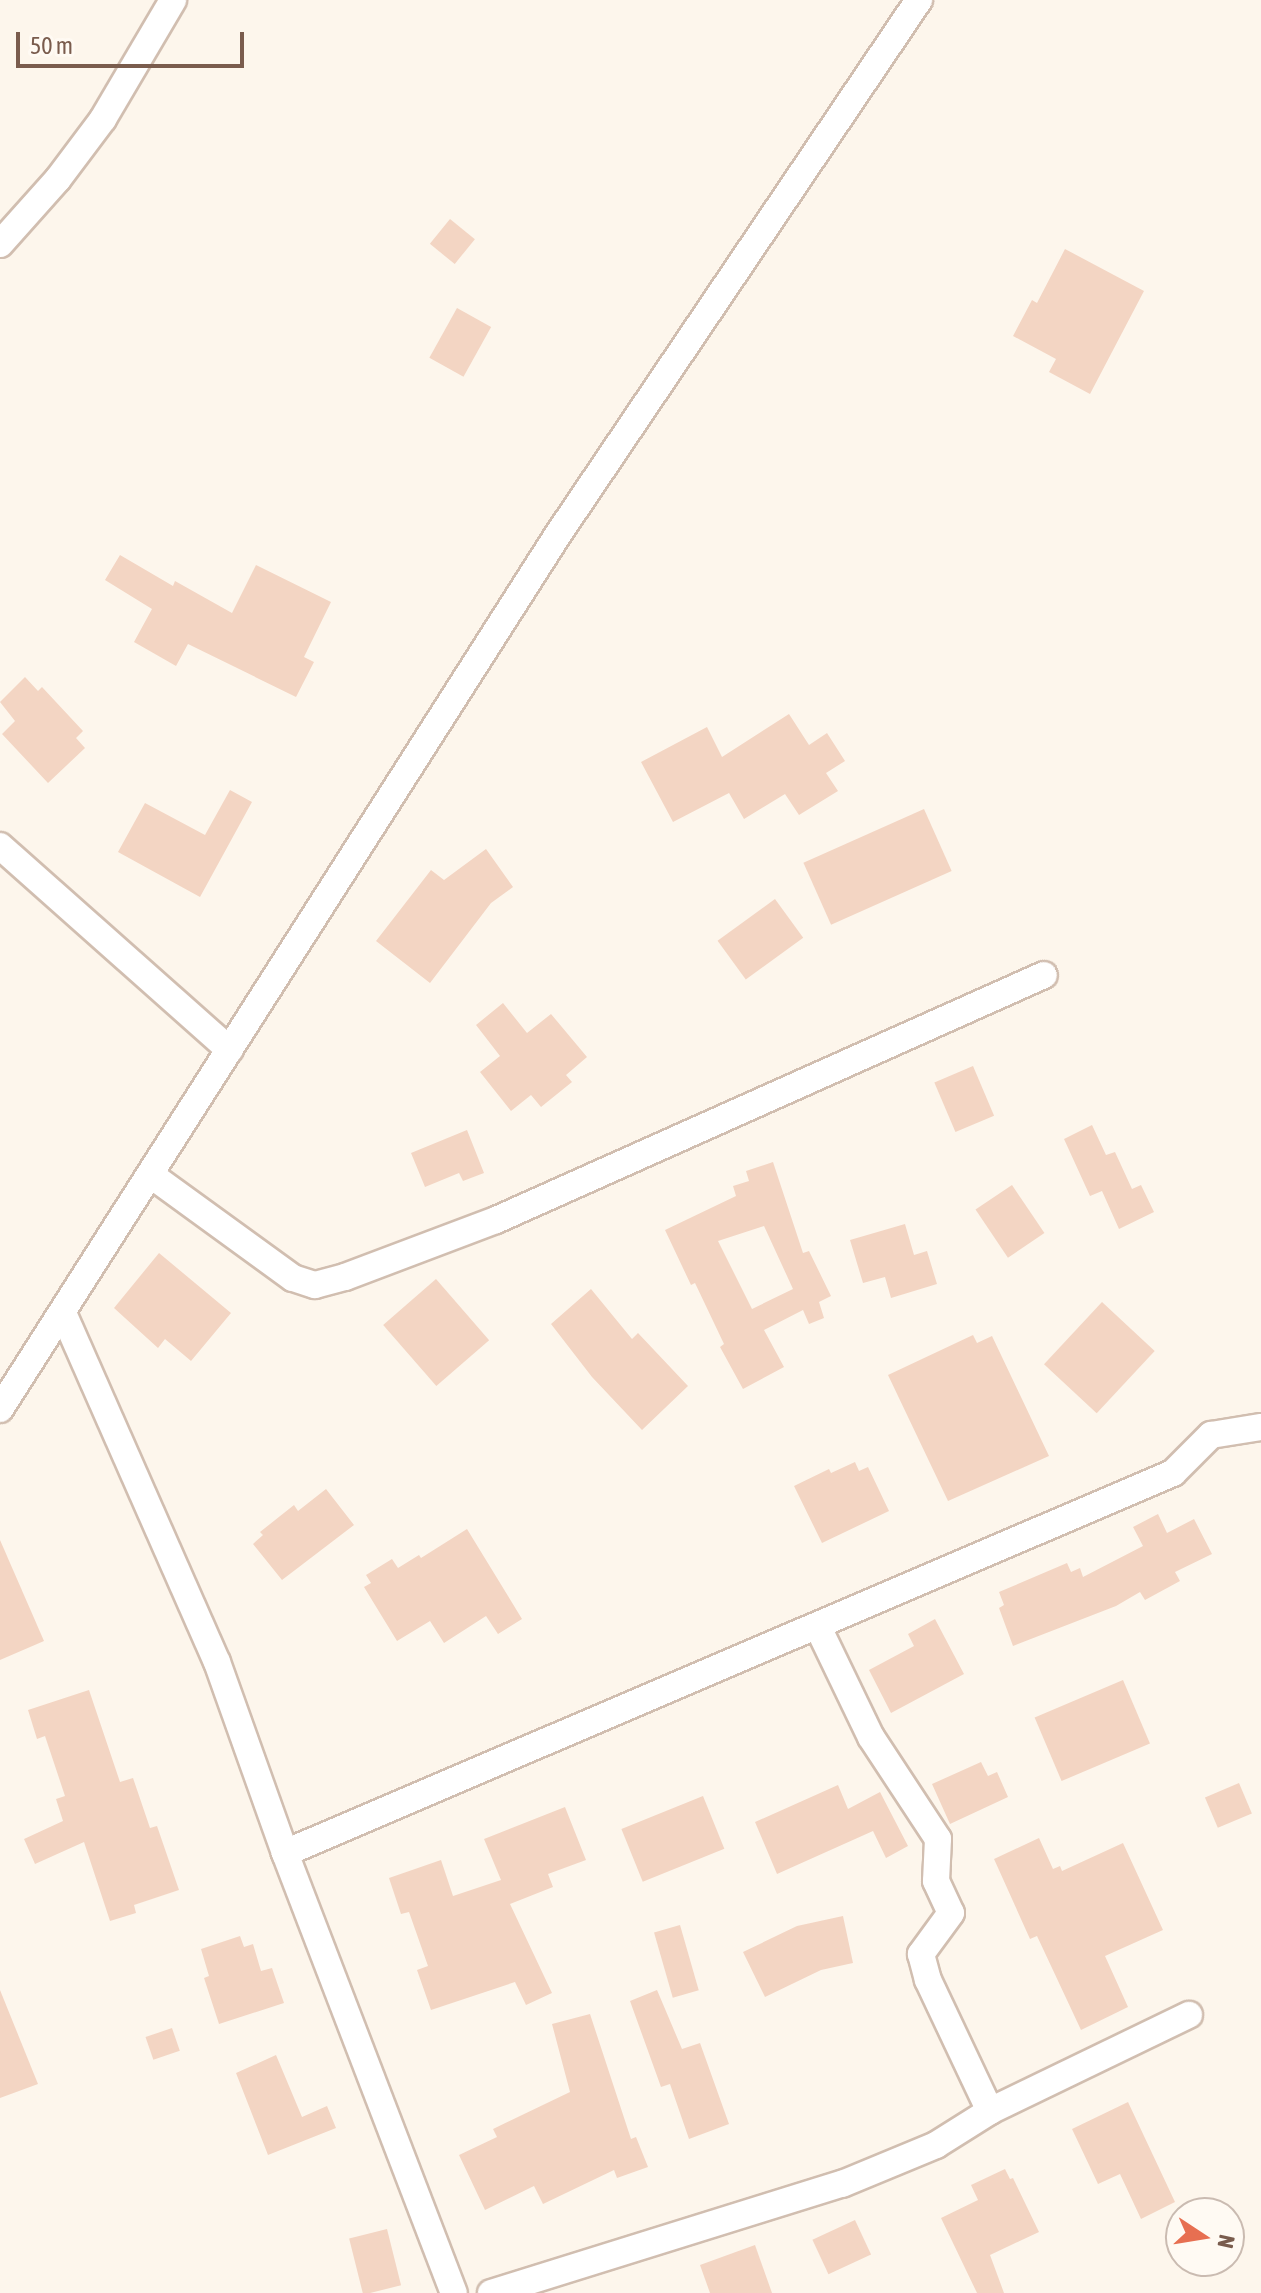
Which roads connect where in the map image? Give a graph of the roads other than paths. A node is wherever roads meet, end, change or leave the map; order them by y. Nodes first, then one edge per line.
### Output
1 (173, 0) edge
2 (919, 0) edge
3 (0, 244) edge
4 (0, 846) edge
5 (1044, 975) dead end
6 (230, 1050) junction
7 (151, 1175) junction
8 (63, 1313) junction
9 (0, 1409) edge
10 (1261, 1427) edge
11 (818, 1627) junction
12 (285, 1853) junction
13 (1189, 2015) dead end
14 (990, 2111) junction
15 (454, 2293) edge
16 (491, 2293) edge

1 - 3 street
2 - 6 street
4 - 6 street
5 - 7 street
6 - 7 street
7 - 8 street
8 - 9 street
8 - 12 street
10 - 11 street
11 - 12 street
11 - 14 street
12 - 15 street
13 - 14 street
14 - 16 street

